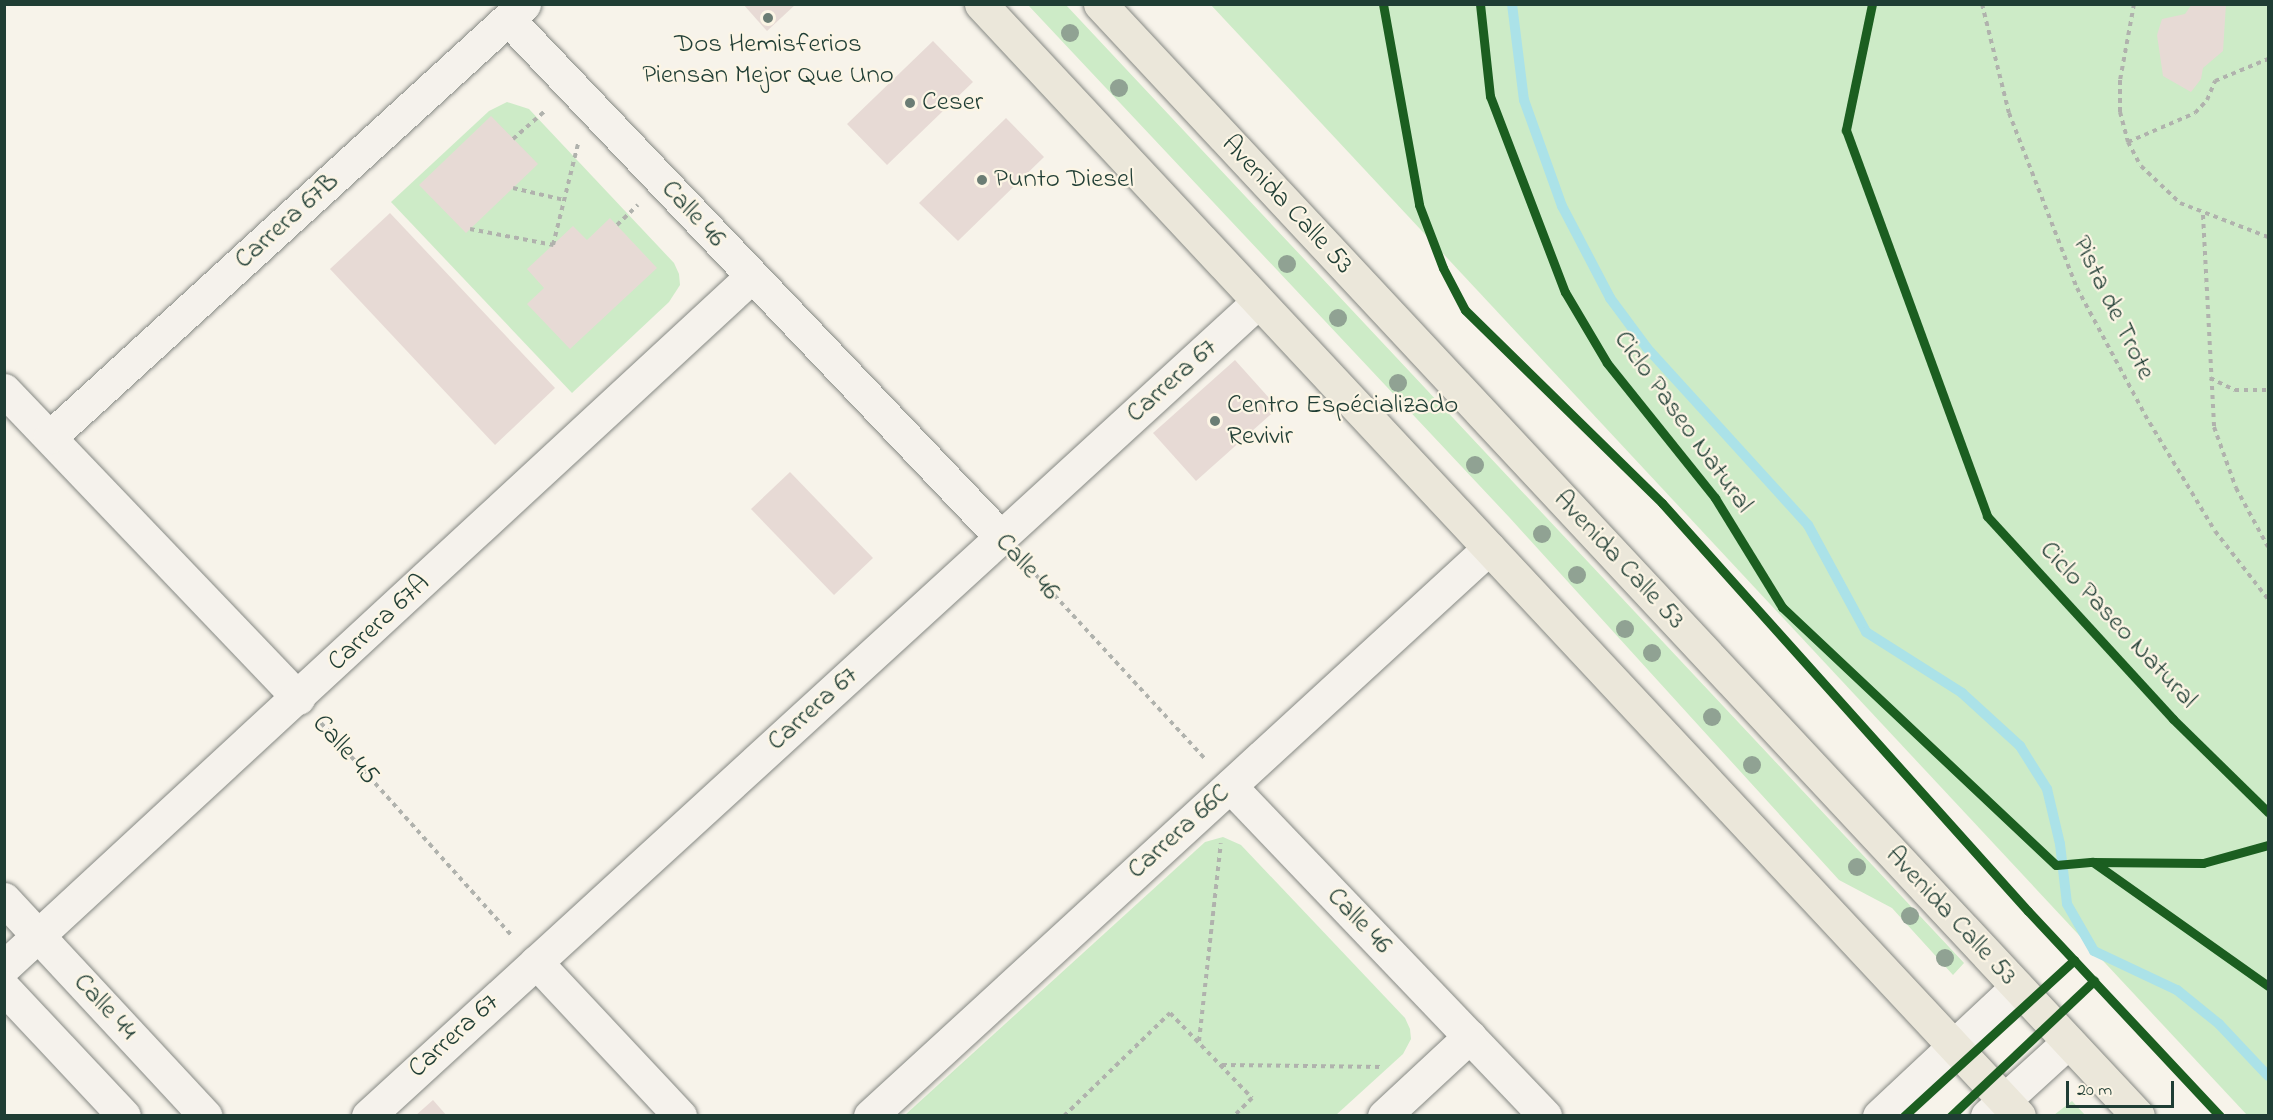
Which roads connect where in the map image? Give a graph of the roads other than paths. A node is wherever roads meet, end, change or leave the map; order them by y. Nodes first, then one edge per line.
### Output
1 (981, 4) edge
2 (1100, 4) edge
3 (516, 12) edge
4 (752, 276) junction
5 (1258, 302) junction
6 (4, 390) edge
7 (50, 437) junction
8 (1001, 537) junction
9 (1489, 548) junction
10 (298, 698) junction
11 (1230, 786) junction
12 (4, 899) edge
13 (38, 935) junction
14 (536, 962) junction
15 (4, 967) edge
16 (2017, 987) junction
17 (4, 988) edge
18 (1470, 1036) junction
19 (2068, 1042) junction
20 (1954, 1045) junction
21 (2003, 1110) edge
22 (124, 1116) edge
23 (206, 1116) edge
24 (368, 1116) edge
25 (680, 1116) edge
26 (870, 1116) edge
27 (1384, 1116) edge
28 (1545, 1116) edge
29 (1879, 1116) edge
30 (2138, 1116) edge

1 - 5 main road
2 - 16 main road, Avenida Calle 53
3 - 4 street, Calle 46
3 - 7 street, Carrera 67B
4 - 8 street, Calle 46
4 - 10 street, Carrera 67A
5 - 8 street, Carrera 67
5 - 9 main road
6 - 7 street, Calle 45
7 - 10 street, Calle 45
8 - 14 street, Carrera 67
9 - 11 street, Carrera 66C
9 - 20 main road
10 - 13 street, Carrera 67A
11 - 18 street, Calle 46
11 - 26 street, Carrera 66C
12 - 13 street, Calle 44
13 - 15 street, Carrera 67A
13 - 23 street, Calle 44
14 - 24 street, Carrera 67
14 - 25 street
16 - 19 main road, Avenida Calle 53
16 - 20 street
17 - 22 street
18 - 27 street
18 - 28 street, Calle 46
19 - 21 street
19 - 30 main road, Avenida Calle 53
20 - 21 main road
20 - 29 street

